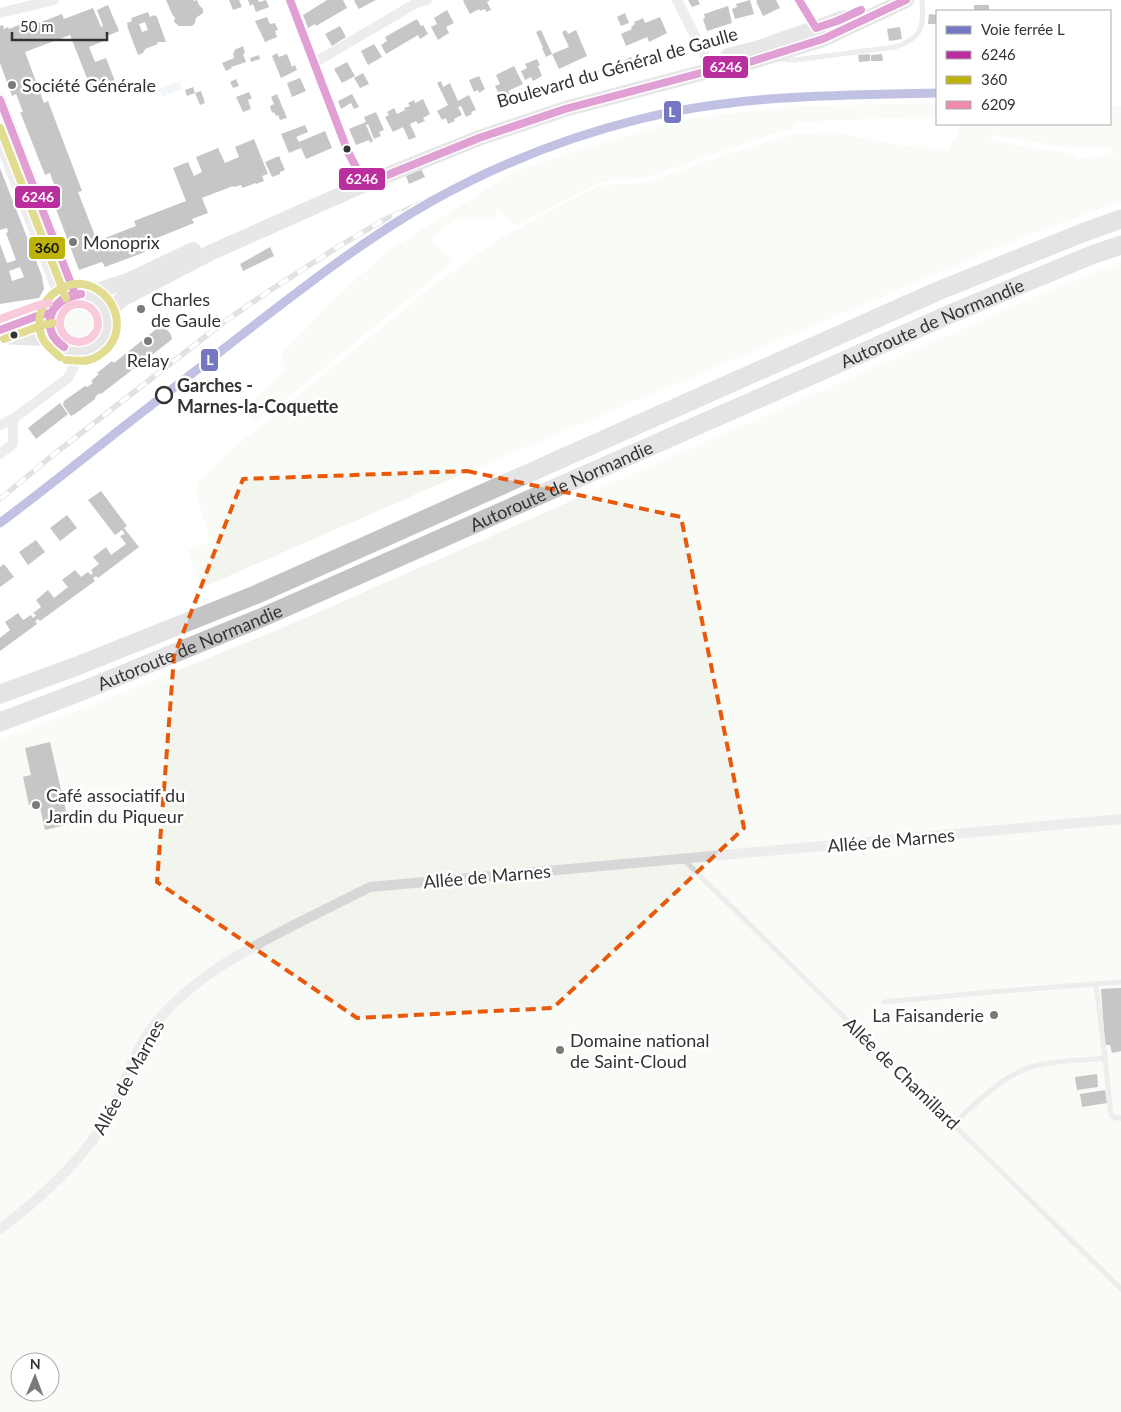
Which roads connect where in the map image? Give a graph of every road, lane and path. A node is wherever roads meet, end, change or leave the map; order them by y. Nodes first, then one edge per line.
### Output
1 (54, 0) edge
2 (290, 0) edge
3 (426, 0) edge
4 (677, 0) edge
5 (800, 0) edge
6 (883, 0) edge
7 (906, 0) edge
8 (922, 0) edge
9 (0, 13) edge
10 (819, 33) junction
11 (767, 57) junction
12 (314, 63) junction
13 (710, 66) junction
14 (0, 100) edge
15 (0, 140) edge
16 (363, 180) junction
17 (58, 195) dead end
18 (38, 202) junction
19 (1121, 219) edge
20 (1121, 245) edge
21 (69, 301) junction
22 (106, 313) junction
23 (0, 330) edge
24 (0, 336) edge
25 (54, 338) junction
26 (76, 352) junction
27 (5, 429) edge
28 (0, 454) edge
29 (0, 694) edge
30 (0, 722) edge
31 (1121, 819) edge
32 (682, 858) junction
33 (1121, 982) edge
34 (1096, 984) junction
35 (884, 1002) dead end
36 (1105, 1058) junction
37 (1121, 1118) edge
38 (953, 1124) junction
39 (0, 1229) edge
40 (1121, 1288) edge

1 - 9 street
2 - 12 street
3 - 12 street
4 - 13 street
5 - 10 street
6 - 10 main road, Boulevard du Général de Gaulle
7 - 10 main road, Boulevard du Général de Gaulle
8 - 11 lane
10 - 11 main road, Boulevard du Général de Gaulle
10 - 13 main road, Boulevard du Général de Gaulle
11 - 13 main road, Boulevard du Général de Gaulle
12 - 16 street
13 - 16 main road, Boulevard du Général de Gaulle
14 - 18 street
15 - 21 street
16 - 21 main road, Boulevard du Général de Gaulle
16 - 22 main road, Boulevard du Général de Gaulle
17 - 18 lane
18 - 21 street
19 - 29 highway, Autoroute de Normandie
20 - 30 highway, Autoroute de Normandie
21 - 22 main road
21 - 23 main road, Boulevard du Général de Gaulle
21 - 25 main road
22 - 26 main road
24 - 25 main road
25 - 26 main road
26 - 27 street
27 - 28 street
31 - 32 street, Allée de Marnes
32 - 38 lane, Allée de Chamillard
32 - 39 street, Allée de Marnes
33 - 34 lane
34 - 35 lane
34 - 36 lane
36 - 37 lane
36 - 38 lane
38 - 40 lane, Allée de Chamillard

